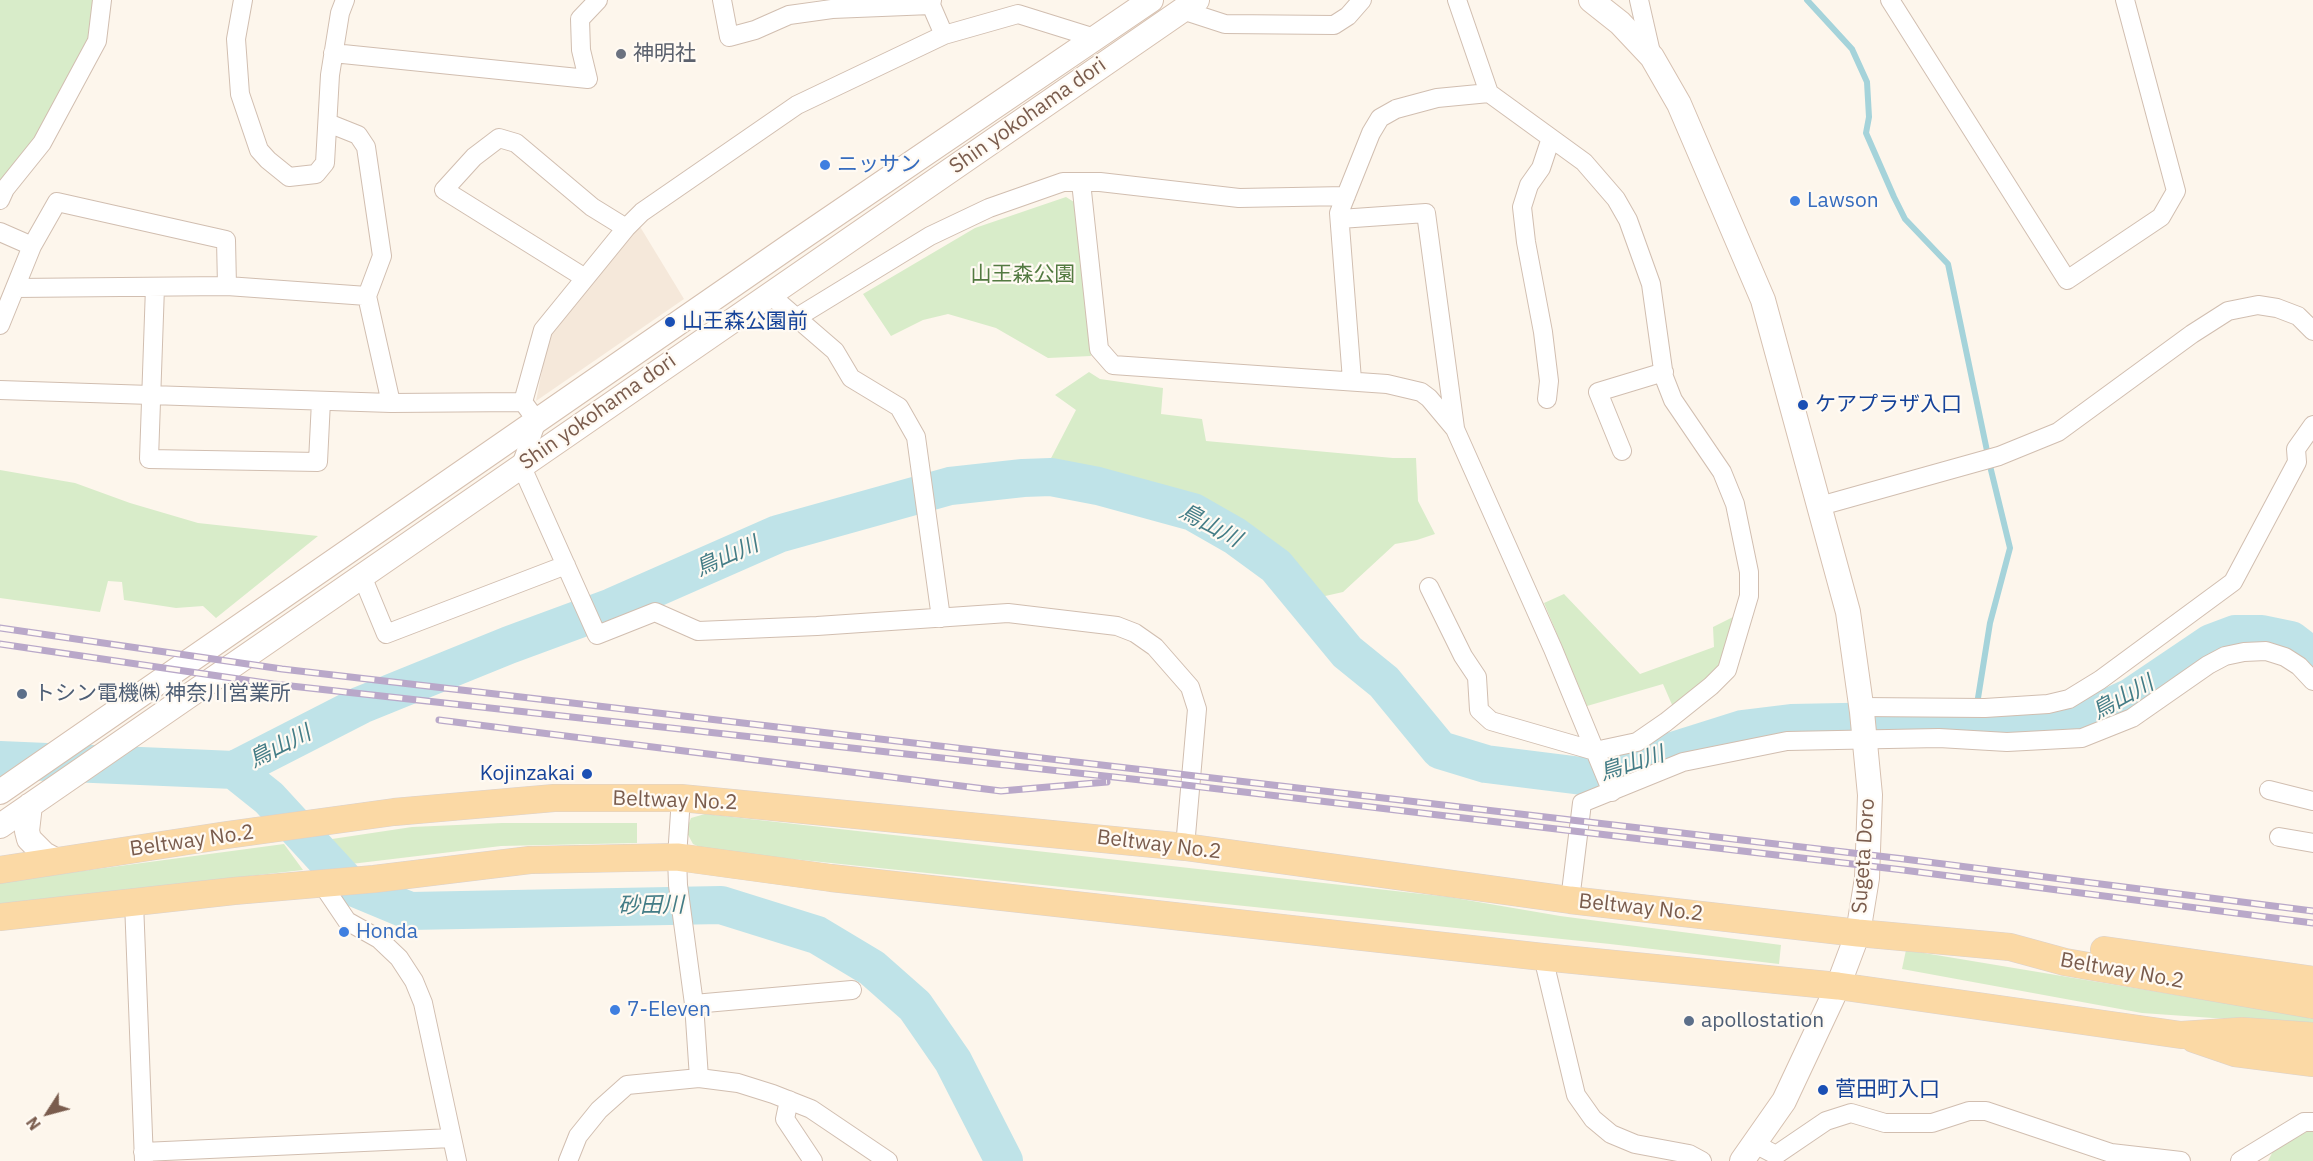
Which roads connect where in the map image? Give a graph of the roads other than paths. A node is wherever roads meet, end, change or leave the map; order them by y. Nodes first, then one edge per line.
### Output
1 (102, 0) edge
2 (243, 0) edge
3 (345, 0) edge
4 (598, 0) edge
5 (722, 0) edge
6 (1151, 0) edge
7 (1362, 0) edge
8 (1457, 0) edge
9 (1591, 0) edge
10 (1639, 0) edge
11 (1890, 0) edge
12 (2125, 0) edge
13 (931, 3) edge
14 (1190, 5) edge
15 (944, 35) junction
16 (1095, 38) junction
17 (333, 53) junction
18 (1652, 57) junction
19 (1489, 93) junction
20 (328, 123) junction
21 (1551, 138) junction
22 (1081, 182) junction
23 (1346, 196) junction
24 (0, 200) edge
25 (1340, 219) junction
26 (626, 228) junction
27 (0, 232) edge
28 (32, 246) junction
29 (585, 278) junction
30 (227, 286) junction
31 (155, 287) junction
32 (15, 288) junction
33 (769, 294) junction
34 (367, 296) junction
35 (796, 318) junction
36 (0, 325) edge
37 (2313, 331) edge
38 (1664, 372) junction
39 (1352, 381) junction
40 (0, 390) edge
41 (152, 395) junction
42 (1547, 399) dead end
43 (321, 401) junction
44 (391, 403) junction
45 (530, 412) junction
46 (2313, 425) edge
47 (1455, 429) junction
48 (1622, 451) dead end
49 (2305, 463) edge
50 (522, 465) junction
51 (1820, 506) junction
52 (566, 565) junction
53 (362, 576) junction
54 (1429, 587) dead end
55 (940, 618) junction
56 (2313, 681) edge
57 (1861, 709) junction
58 (1864, 738) junction
59 (1595, 752) junction
60 (2269, 790) dead end
61 (0, 792) edge
62 (1612, 792) junction
63 (681, 798) junction
64 (2313, 801) edge
65 (32, 804) junction
66 (0, 826) edge
67 (2279, 837) dead end
68 (2313, 843) edge
69 (1185, 847) junction
70 (677, 857) junction
71 (57, 861) junction
72 (0, 870) edge
73 (322, 884) junction
74 (1570, 900) junction
75 (134, 902) junction
76 (0, 917) edge
77 (1858, 933) junction
78 (2010, 947) junction
79 (1543, 957) junction
80 (2313, 980) edge
81 (1838, 986) junction
82 (852, 990) dead end
83 (694, 1004) junction
84 (2313, 1005) edge
85 (2181, 1035) junction
86 (2313, 1036) edge
87 (2313, 1063) edge
88 (699, 1078) junction
89 (789, 1100) junction
90 (2313, 1122) edge
91 (452, 1138) junction
92 (1748, 1153) edge
93 (144, 1156) edge
94 (457, 1161) edge
95 (568, 1161) edge
96 (813, 1161) edge
97 (888, 1161) edge
98 (1702, 1161) edge
99 (2181, 1161) edge
100 (2240, 1161) edge

1 - 24 street
2 - 20 street
3 - 17 street
4 - 17 street
5 - 13 street
6 - 16 street, Shin yokohama dori
7 - 14 street
8 - 19 street
9 - 18 street, Sugeta Doro
10 - 18 street
11 - 12 street
13 - 15 street
14 - 33 street, Shin yokohama dori
15 - 16 street
15 - 26 street
16 - 45 street, Shin yokohama dori
17 - 20 street
18 - 51 street, Sugeta Doro
19 - 21 street
19 - 23 street
20 - 34 street
21 - 38 street
21 - 42 street
22 - 23 street
22 - 35 street
22 - 39 street
23 - 25 street
25 - 39 street
25 - 47 street
26 - 29 street
26 - 29 street
27 - 28 street
28 - 30 street
28 - 32 street
29 - 45 street
30 - 31 street
30 - 34 street
31 - 32 street
31 - 41 street
32 - 36 street
33 - 35 street
33 - 50 street, Shin yokohama dori
34 - 44 street
35 - 55 street
37 - 51 street
38 - 48 street
38 - 59 street
39 - 47 street
40 - 41 street
41 - 43 street
41 - 43 street
43 - 44 street
44 - 45 street
45 - 50 street
45 - 61 street, Shin yokohama dori
46 - 49 street
47 - 59 street
49 - 57 street
50 - 52 street
50 - 53 street, Shin yokohama dori
51 - 57 street, Sugeta Doro
52 - 53 street
52 - 55 street
53 - 65 street, Shin yokohama dori
54 - 59 street
55 - 69 street
56 - 58 street
57 - 58 street, Sugeta Doro
58 - 62 street
58 - 77 street, Sugeta Doro
59 - 62 street
60 - 64 street
62 - 74 street
63 - 69 main road, Beltway No.2
63 - 70 street
63 - 71 main road, Beltway No.2
65 - 66 street, Shin yokohama dori
65 - 71 street
67 - 68 street
69 - 74 main road, Beltway No.2
70 - 73 main road
70 - 79 main road
70 - 83 street
71 - 72 main road, Beltway No.2
73 - 75 main road
73 - 91 street
74 - 77 main road, Beltway No.2
75 - 76 main road
75 - 93 street
77 - 78 main road, Beltway No.2
77 - 81 street, Sugeta Doro
78 - 80 main road
78 - 84 main road, Beltway No.2
79 - 81 main road
79 - 98 street
81 - 85 main road
81 - 92 street, Sugeta Doro
82 - 83 street
83 - 88 street
85 - 86 main road
85 - 87 main road
88 - 89 street
88 - 95 street
89 - 96 street
89 - 97 street
90 - 100 street
91 - 93 street
91 - 94 street
92 - 99 street

